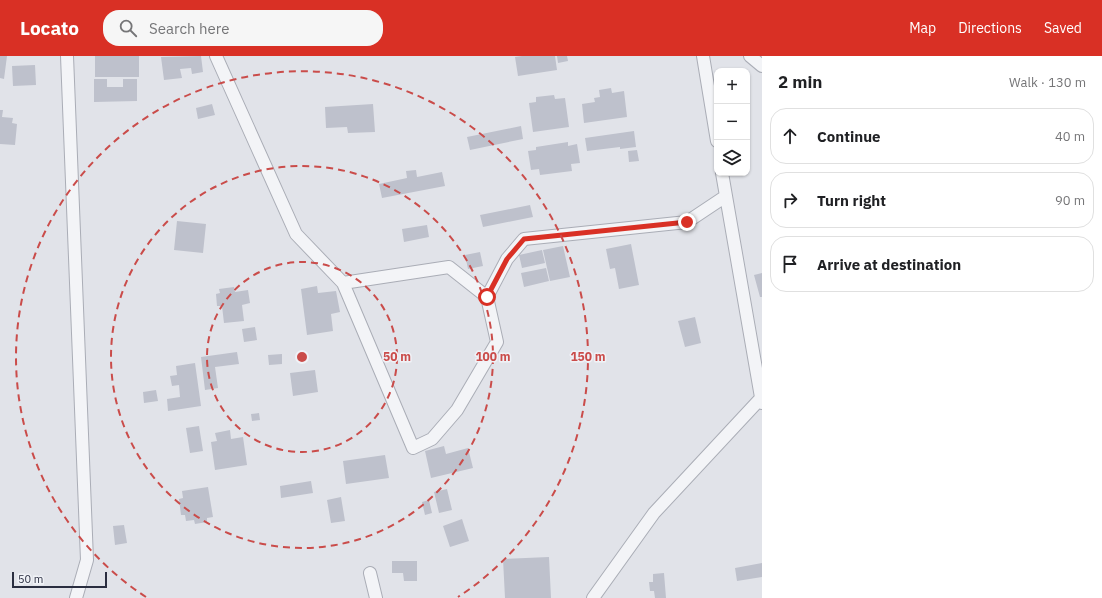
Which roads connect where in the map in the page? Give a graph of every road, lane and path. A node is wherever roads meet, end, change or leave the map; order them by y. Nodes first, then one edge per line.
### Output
1 (67, 56) edge
2 (216, 56) edge
3 (703, 56) edge
4 (750, 56) edge
5 (762, 66) edge
6 (717, 140) edge
7 (723, 176) edge
8 (726, 196) junction
9 (343, 283) junction
10 (487, 297) junction
11 (761, 400) edge
12 (370, 573) dead end
13 (76, 598) edge
14 (376, 598) edge
15 (593, 598) edge

1 - 13 street
2 - 9 street
3 - 6 street
4 - 5 street
7 - 8 street
8 - 10 street
8 - 11 street
9 - 10 street
9 - 10 street
11 - 15 street
12 - 14 street

